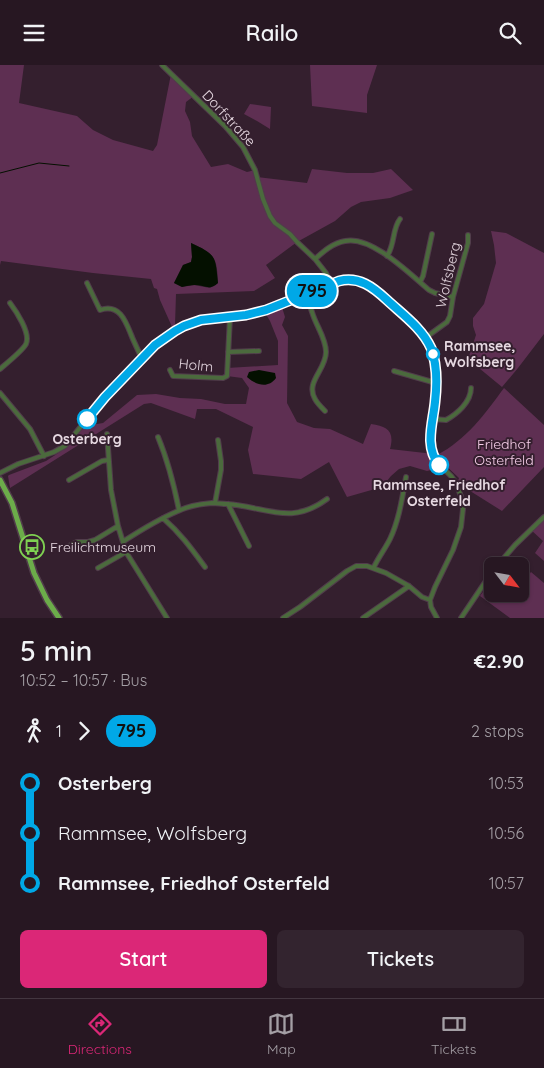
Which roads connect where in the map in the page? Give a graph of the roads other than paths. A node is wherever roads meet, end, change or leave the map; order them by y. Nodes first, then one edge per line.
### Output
1 (162, 65) edge
2 (400, 219) dead end
3 (432, 234) dead end
4 (468, 235) dead end
5 (387, 256) junction
6 (315, 259) junction
7 (420, 282) junction
8 (88, 283) dead end
9 (331, 283) junction
10 (307, 294) junction
11 (453, 297) junction
12 (10, 303) dead end
13 (230, 317) junction
14 (425, 338) junction
15 (259, 351) dead end
16 (228, 352) junction
17 (142, 359) junction
18 (0, 369) edge
19 (170, 370) dead end
20 (394, 371) dead end
21 (436, 383) junction
22 (471, 389) dead end
23 (0, 393) edge
24 (325, 411) dead end
25 (433, 419) junction
26 (107, 434) dead end
27 (158, 437) dead end
28 (218, 440) dead end
29 (44, 456) junction
30 (108, 460) junction
31 (0, 473) edge
32 (406, 477) dead end
33 (0, 480) edge
34 (69, 480) dead end
35 (328, 499) dead end
36 (215, 503) junction
37 (228, 504) junction
38 (179, 510) junction
39 (544, 517) edge
40 (163, 518) junction
41 (118, 526) junction
42 (124, 541) junction
43 (248, 546) dead end
44 (65, 548) dead end
45 (126, 552) junction
46 (505, 557) edge
47 (205, 567) dead end
48 (374, 567) junction
49 (98, 568) dead end
50 (484, 584) edge
51 (409, 586) junction
52 (430, 600) junction
53 (58, 618) edge
54 (167, 618) edge
55 (283, 618) edge
56 (363, 618) edge
57 (437, 618) edge
58 (461, 618) edge

1 - 6 street, Dorfstraße
2 - 5 street
3 - 7 street
4 - 11 street, Wolfsberg
5 - 6 street
5 - 7 street
6 - 9 street, Dorfstraße
7 - 11 street
8 - 17 street
9 - 10 street
9 - 14 street
10 - 13 street
10 - 24 street
11 - 14 street, Wolfsberg
12 - 18 street
13 - 16 street, Holm
13 - 17 street
14 - 21 street
15 - 16 street, Holm
16 - 19 street, Holm
17 - 29 street
20 - 21 street
21 - 25 street
22 - 25 street
23 - 29 street
25 - 52 street
26 - 30 street
27 - 38 street
28 - 36 street
29 - 31 street
30 - 34 street
30 - 41 street
32 - 48 street
33 - 53 main road
35 - 37 street
36 - 37 street
36 - 38 street
37 - 43 street
38 - 40 street
39 - 46 street
40 - 42 street
40 - 47 street
41 - 42 street
41 - 44 street
42 - 45 street
45 - 49 street
45 - 54 street
48 - 51 street
48 - 55 street
50 - 58 street
51 - 52 street
51 - 56 street
52 - 57 street

